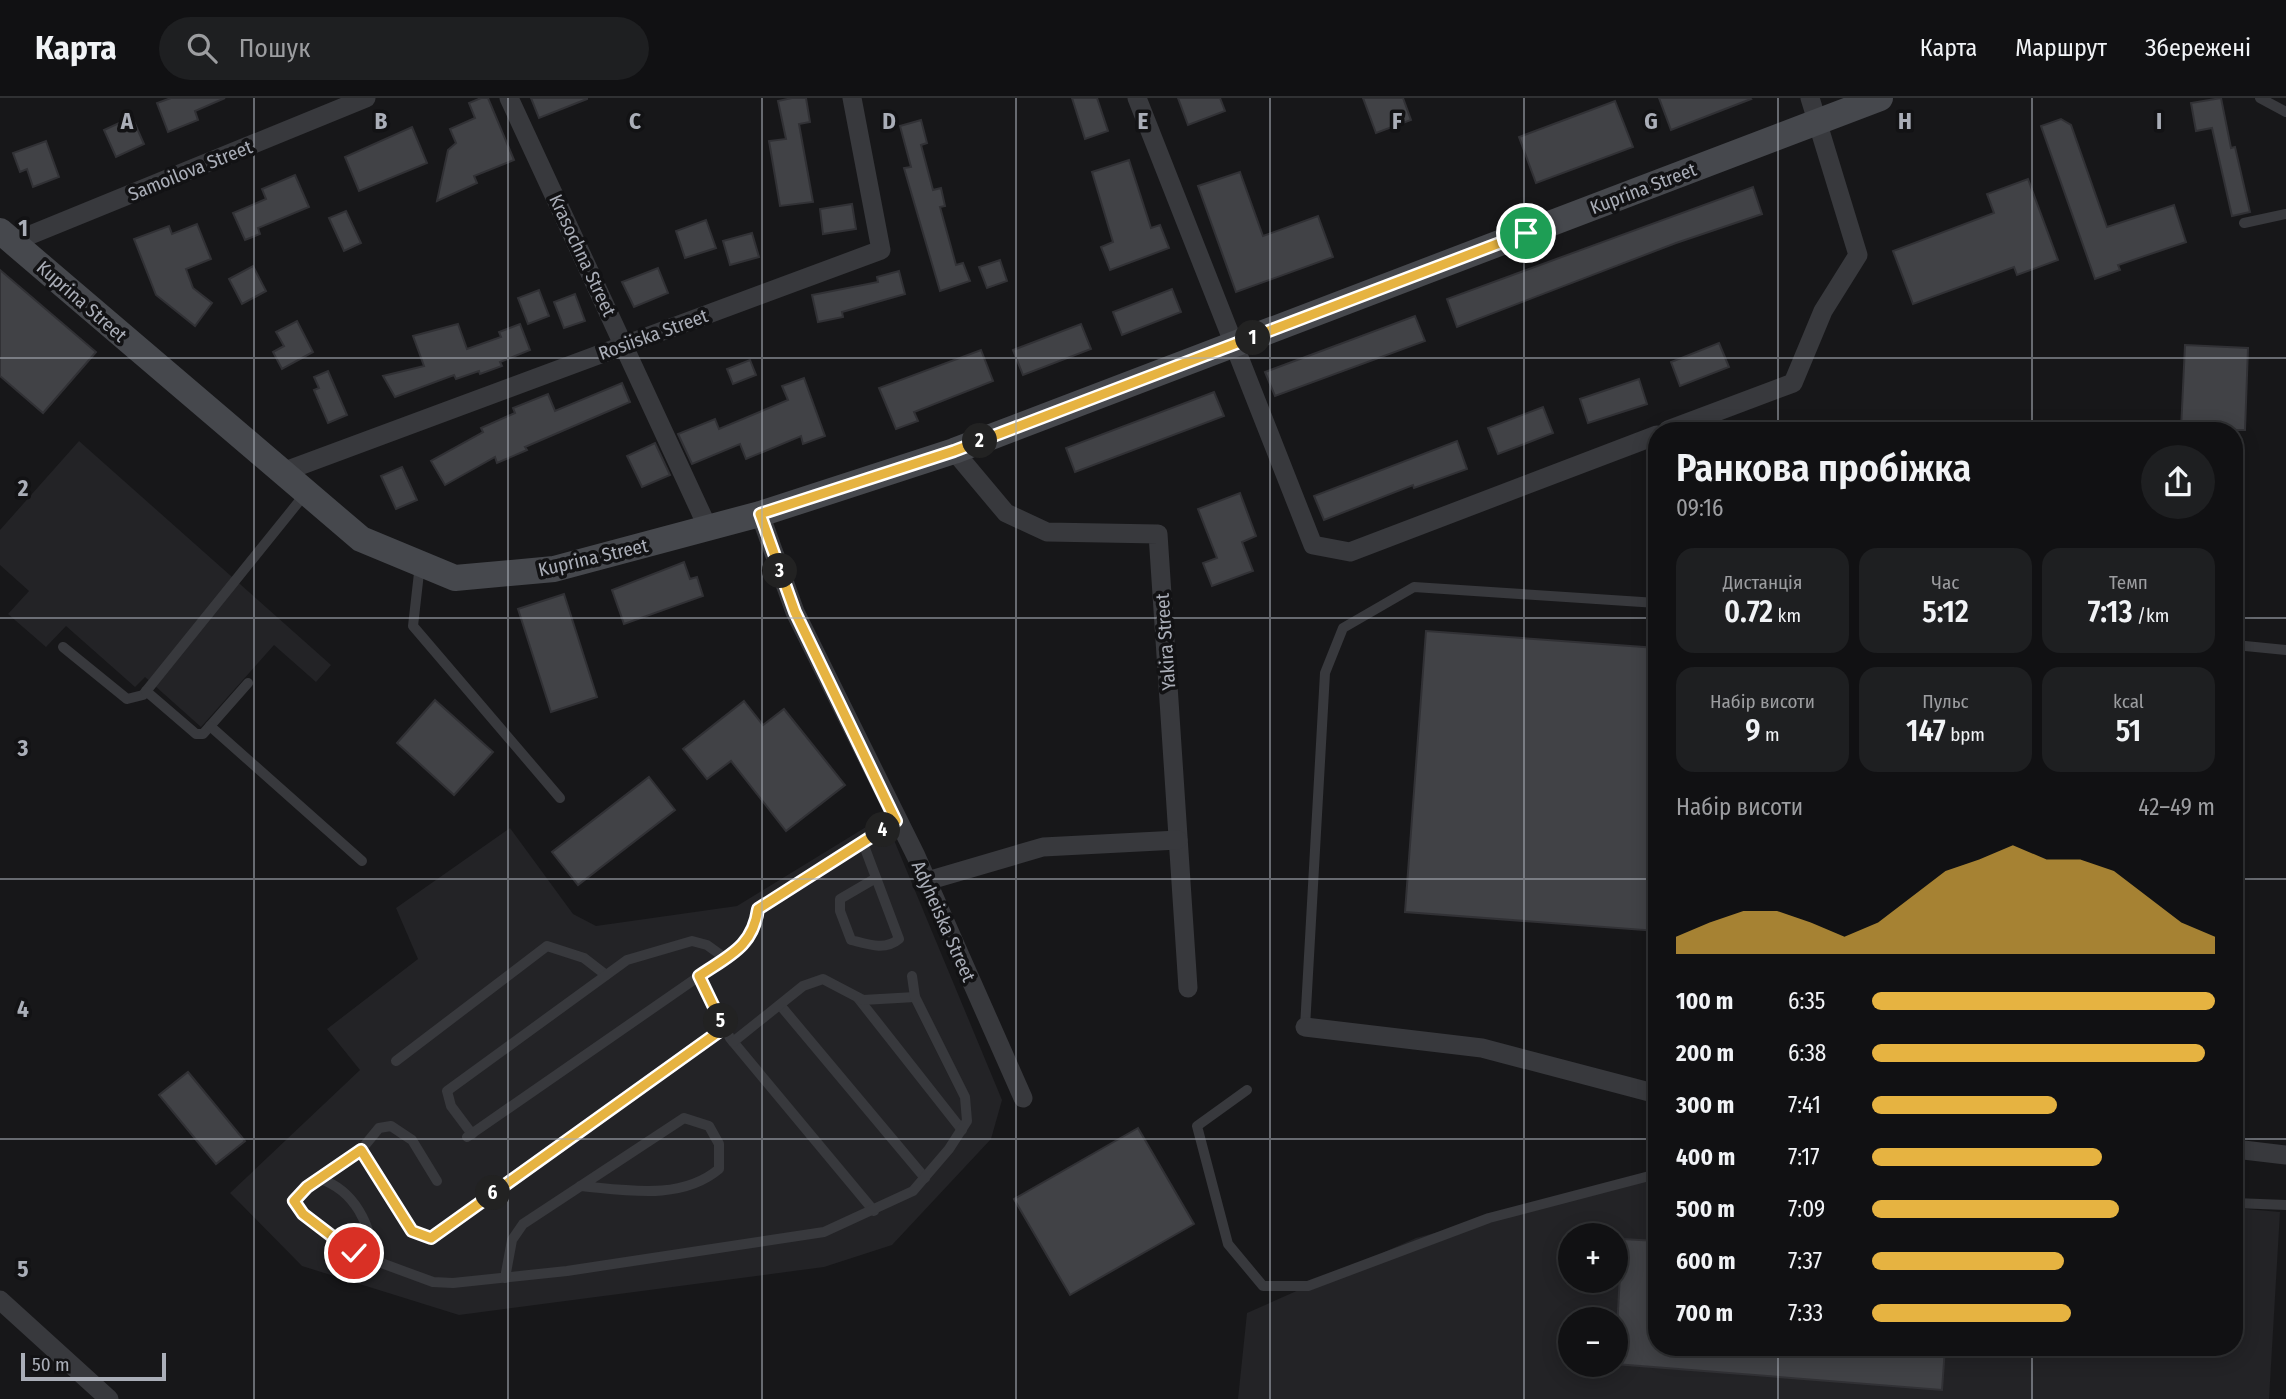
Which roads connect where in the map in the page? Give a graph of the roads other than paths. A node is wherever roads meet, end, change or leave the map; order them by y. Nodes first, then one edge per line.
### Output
1 (366, 98) edge
2 (509, 98) edge
3 (852, 98) edge
4 (1137, 98) edge
5 (1880, 98) edge
6 (2260, 98) edge
7 (1815, 109) edge
8 (2286, 112) edge
9 (2286, 214) edge
10 (2244, 223) dead end
11 (7, 237) edge
12 (625, 344) junction
13 (1233, 346) junction
14 (1689, 422) edge
15 (1648, 438) edge
16 (954, 451) junction
17 (280, 473) junction
18 (305, 493) junction
19 (760, 514) junction
20 (708, 528) junction
21 (420, 564) junction
22 (1648, 602) edge
23 (2243, 646) edge
24 (63, 647) dead end
25 (2286, 650) edge
26 (248, 683) dead end
27 (146, 691) junction
28 (210, 726) junction
29 (560, 798) dead end
30 (896, 821) junction
31 (1178, 840) junction
32 (863, 843) junction
33 (362, 861) dead end
34 (876, 878) junction
35 (927, 881) junction
36 (725, 958) junction
37 (606, 975) junction
38 (699, 976) junction
39 (912, 976) dead end
40 (1188, 988) dead end
41 (858, 997) junction
42 (915, 997) junction
43 (780, 1005) junction
44 (1305, 1027) joint
45 (724, 1028) junction
46 (733, 1042) junction
47 (396, 1061) dead end
48 (1247, 1090) dead end
49 (1648, 1092) edge
50 (1024, 1098) dead end
51 (962, 1130) junction
52 (361, 1150) junction
53 (2243, 1150) edge
54 (2286, 1155) edge
55 (1648, 1176) edge
56 (320, 1178) junction
57 (925, 1178) junction
58 (438, 1181) dead end
59 (580, 1186) junction
60 (2243, 1203) edge
61 (2286, 1205) edge
62 (874, 1211) junction
63 (373, 1260) junction
64 (505, 1278) junction
65 (0, 1300) edge
66 (110, 1399) edge

1 - 11 street, Samoilova Street
2 - 12 street, Krasochna Street
3 - 12 street, Rosiiska Street
4 - 13 street
5 - 7 main road, Kuprina Street
6 - 8 lane
7 - 13 main road, Kuprina Street
7 - 14 street
9 - 10 lane
11 - 17 main road, Kuprina Street
12 - 17 street, Rosiiska Street
12 - 20 street, Krasochna Street
13 - 15 street
13 - 16 main road, Kuprina Street
16 - 19 main road, Kuprina Street
16 - 31 street, Yakira Street
17 - 18 main road, Kuprina Street
18 - 21 main road, Kuprina Street
18 - 27 lane
19 - 20 main road, Kuprina Street
19 - 30 street, Adyheiska Street
20 - 21 main road, Kuprina Street
21 - 29 lane
22 - 44 lane
23 - 25 lane
24 - 27 lane
26 - 28 lane
27 - 28 lane
28 - 33 lane
30 - 32 lane
30 - 35 street, Adyheiska Street
31 - 35 street
31 - 40 street, Yakira Street
32 - 34 lane
32 - 36 lane
34 - 34 lane
35 - 50 street, Adyheiska Street
36 - 37 lane
36 - 38 lane
37 - 38 lane
37 - 47 lane
38 - 45 lane
39 - 42 lane
41 - 42 lane
41 - 43 lane
41 - 51 lane
42 - 51 lane
43 - 46 lane
43 - 57 lane
44 - 49 street
45 - 46 lane
45 - 52 lane
46 - 62 lane
48 - 55 lane
51 - 57 lane
52 - 56 lane
52 - 58 lane
53 - 54 street
56 - 63 lane
56 - 63 lane
57 - 62 lane
59 - 59 lane
59 - 64 lane
60 - 61 lane
62 - 64 lane
63 - 64 lane
65 - 66 street

